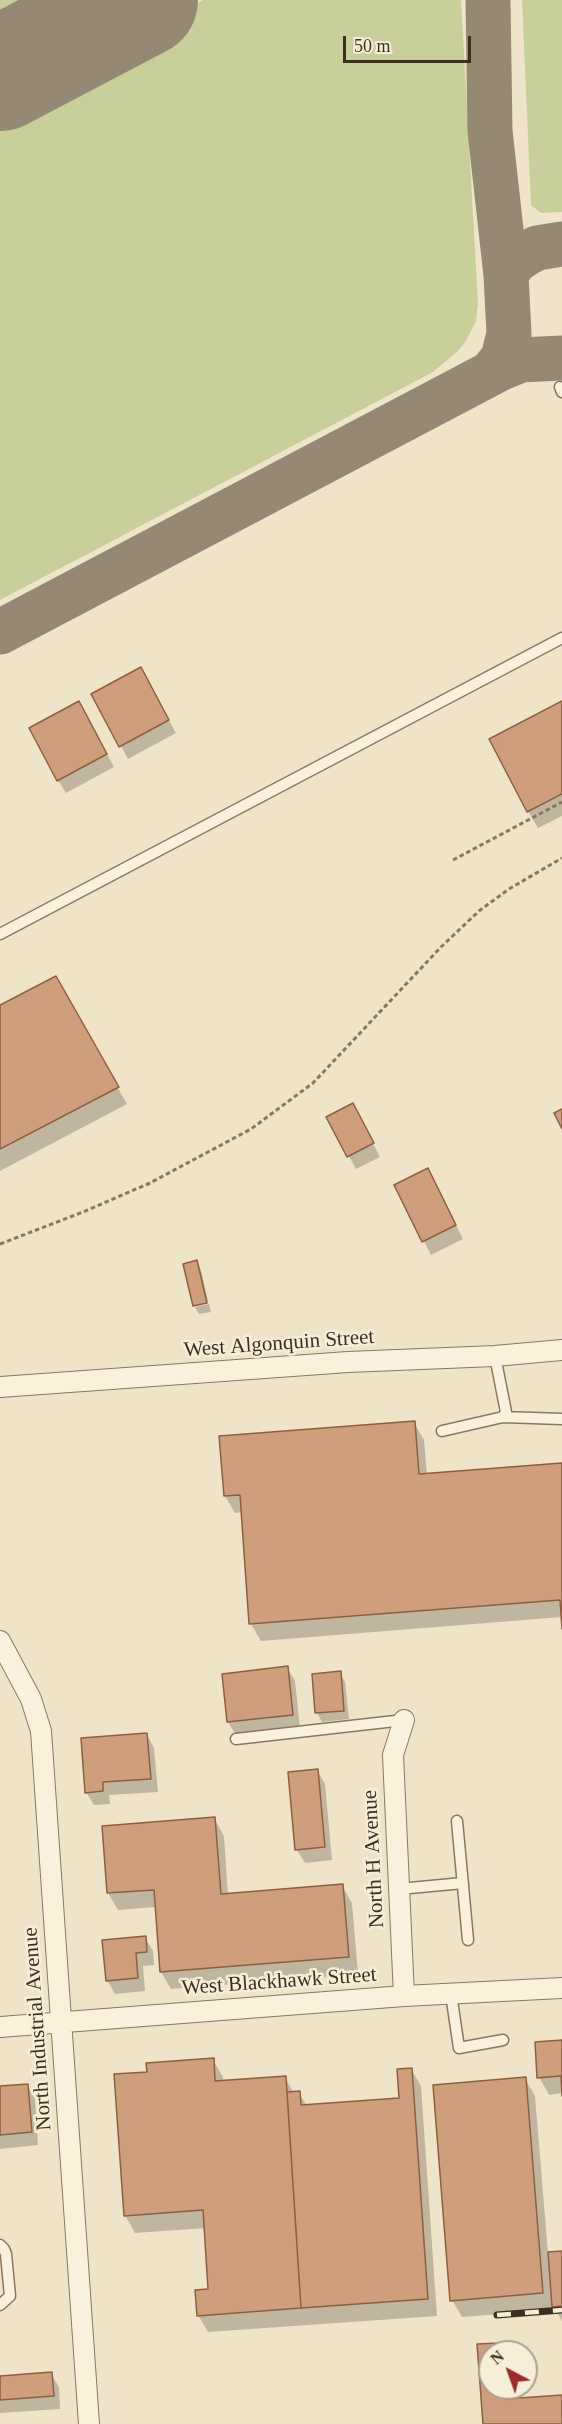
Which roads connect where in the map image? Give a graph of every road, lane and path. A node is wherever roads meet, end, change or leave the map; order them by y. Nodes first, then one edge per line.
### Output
1 (562, 638) edge
2 (562, 802) edge
3 (562, 858) edge
4 (453, 860) dead end
5 (0, 934) edge
6 (0, 1244) edge
7 (562, 1350) edge
8 (495, 1356) junction
9 (0, 1387) edge
10 (503, 1418) junction
11 (562, 1419) edge
12 (442, 1431) dead end
13 (0, 1641) edge
14 (404, 1720) joint
15 (236, 1739) dead end
16 (457, 1821) dead end
17 (463, 1883) junction
18 (399, 1889) junction
19 (468, 1940) dead end
20 (562, 1988) edge
21 (451, 1994) junction
22 (404, 1996) junction
23 (62, 2022) junction
24 (0, 2027) edge
25 (502, 2040) dead end
26 (0, 2245) edge
27 (0, 2305) edge
28 (88, 2424) edge

1 - 5 lane
2 - 4 path
3 - 6 path
7 - 8 street, West Algonquin Street
8 - 9 street, West Algonquin Street
8 - 10 lane
10 - 11 lane
10 - 12 lane
13 - 23 street, North Industrial Avenue
14 - 15 lane
14 - 18 street, North H Avenue
16 - 17 lane
17 - 18 lane
17 - 19 lane
18 - 22 street, North H Avenue
20 - 21 street, West Blackhawk Street
21 - 22 street, West Blackhawk Street
21 - 25 lane
22 - 23 street, West Blackhawk Street
23 - 24 street, West Blackhawk Street
23 - 28 street, North Industrial Avenue
26 - 27 lane

